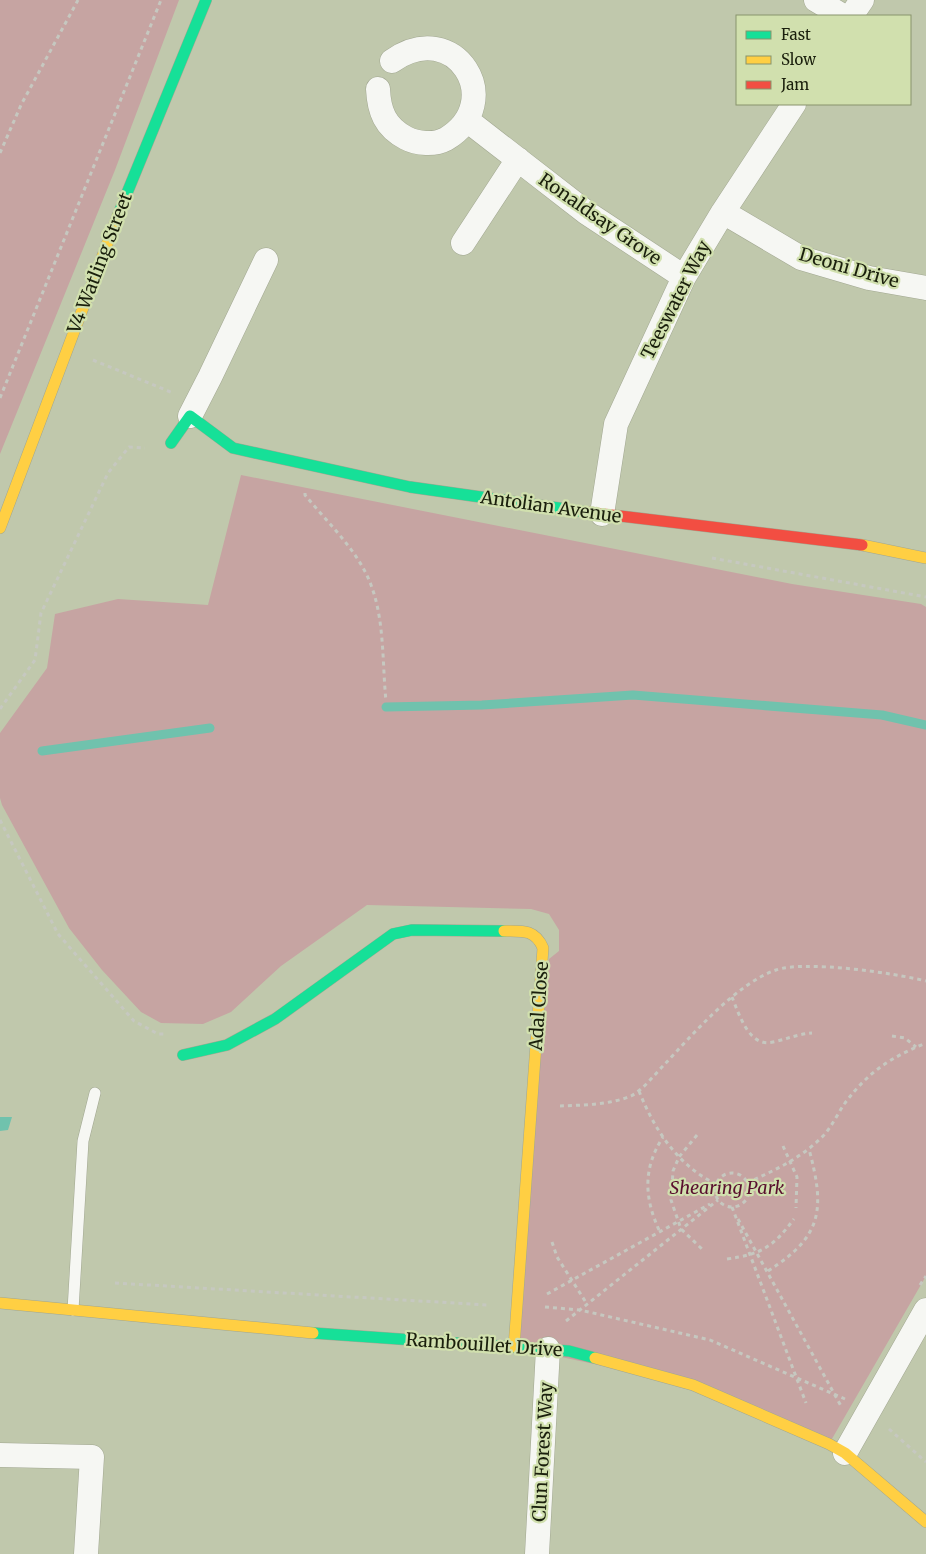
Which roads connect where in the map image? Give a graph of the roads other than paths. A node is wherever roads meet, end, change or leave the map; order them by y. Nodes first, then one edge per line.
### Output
1 (206, 0) edge
2 (816, 0) edge
3 (862, 0) edge
4 (842, 15) edge
5 (852, 15) edge
6 (392, 61) dead end
7 (378, 89) dead end
8 (793, 105) edge
9 (467, 120) junction
10 (518, 159) junction
11 (723, 212) junction
12 (463, 243) dead end
13 (266, 260) dead end
14 (684, 277) junction
15 (926, 288) edge
16 (190, 416) junction
17 (171, 443) dead end
18 (602, 514) junction
19 (0, 528) edge
20 (926, 558) edge
21 (183, 1055) dead end
22 (95, 1093) dead end
23 (0, 1303) edge
24 (926, 1310) edge
25 (73, 1312) junction
26 (514, 1347) junction
27 (540, 1349) junction
28 (845, 1453) junction
29 (0, 1454) edge
30 (926, 1522) edge
31 (86, 1554) edge
32 (537, 1554) edge

1 - 19 street, V4 Watling Street
2 - 4 street
3 - 5 street
6 - 9 street
7 - 9 street
8 - 11 street, Teeswater Way
9 - 10 street, Ronaldsay Grove
10 - 12 street
10 - 14 street, Ronaldsay Grove
11 - 14 street, Teeswater Way
11 - 15 street, Deoni Drive
13 - 16 street
14 - 18 street, Teeswater Way
16 - 17 street
16 - 18 street, Antolian Avenue
18 - 20 street, Antolian Avenue
21 - 26 street, Adal Close
22 - 25 lane
23 - 25 street, Rambouillet Drive
24 - 28 street
25 - 26 street, Rambouillet Drive
26 - 27 street, Rambouillet Drive
27 - 28 street, Rambouillet Drive
27 - 32 street, Clun Forest Way
28 - 30 street, Rambouillet Drive
29 - 31 street

